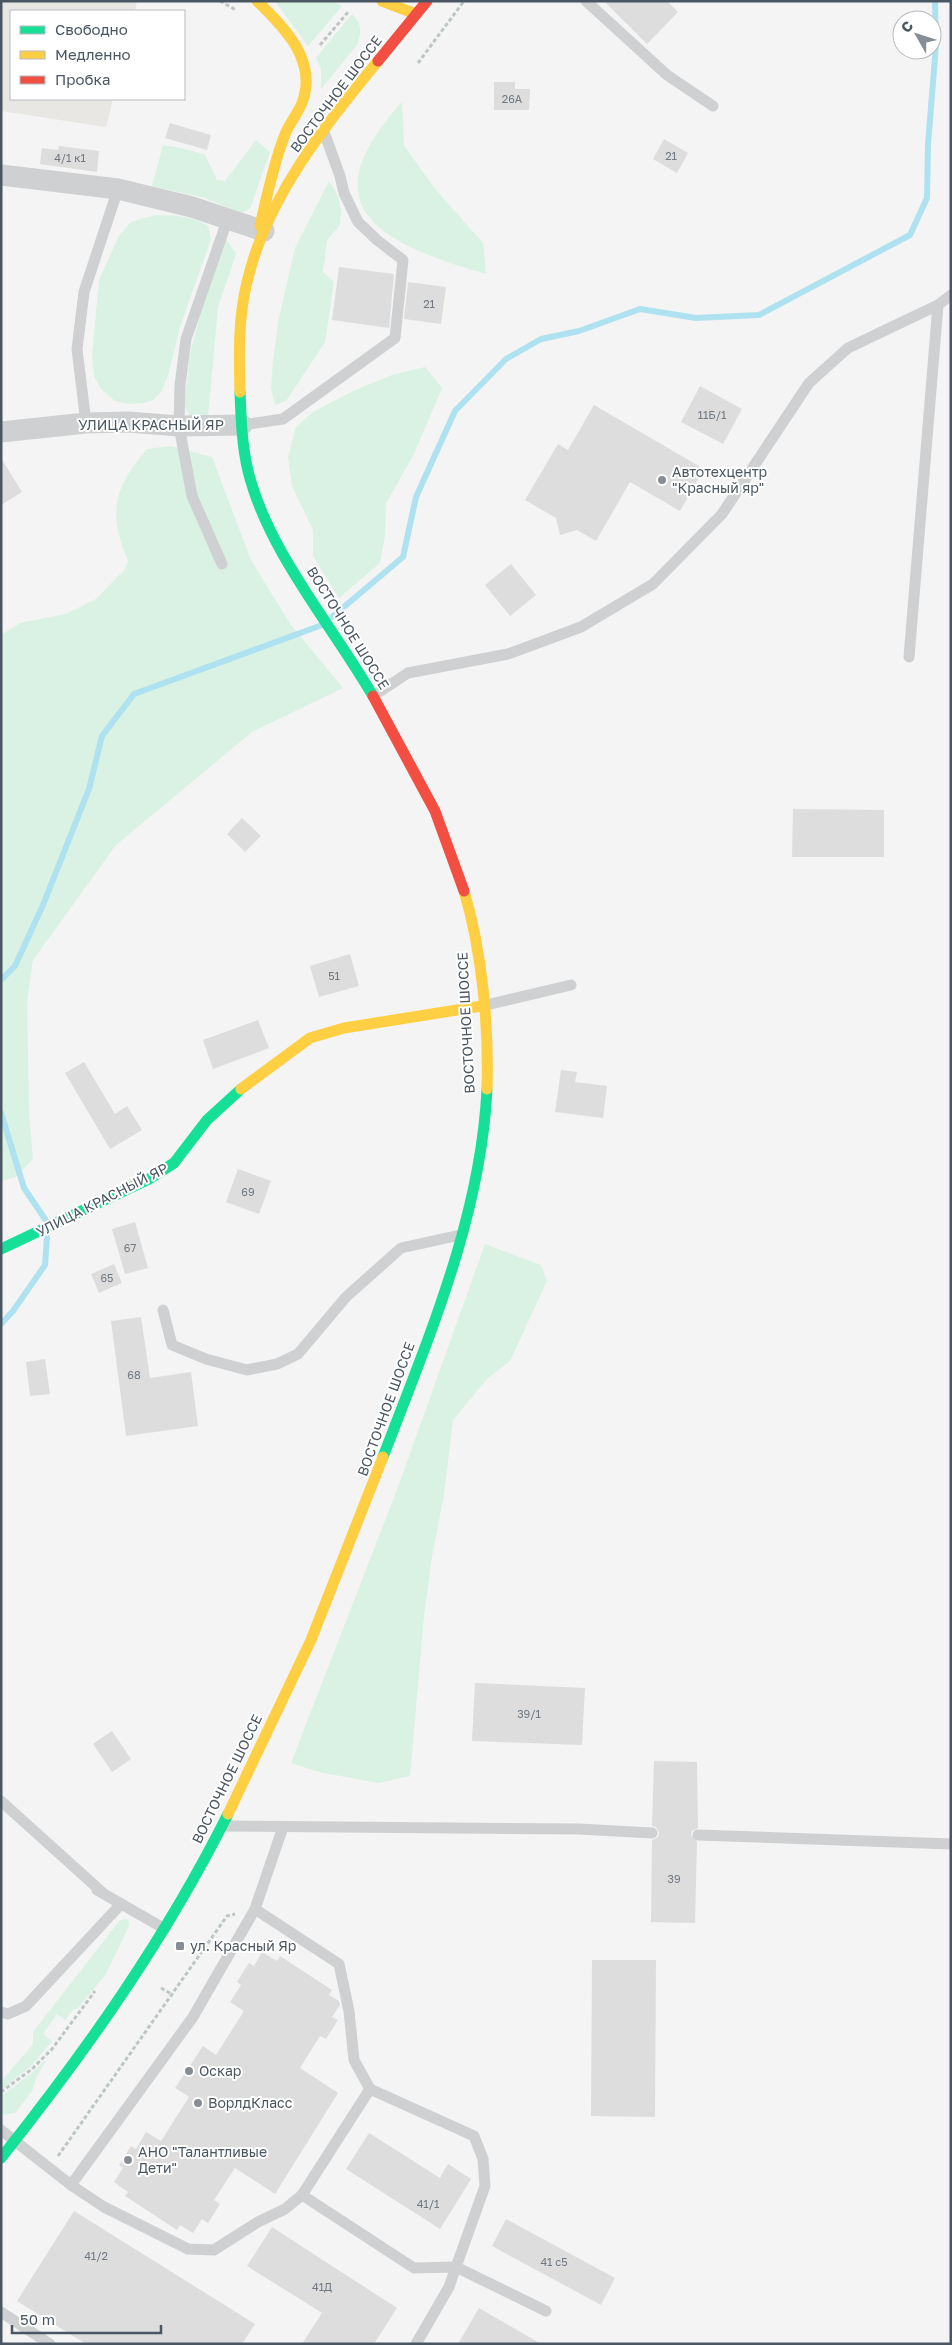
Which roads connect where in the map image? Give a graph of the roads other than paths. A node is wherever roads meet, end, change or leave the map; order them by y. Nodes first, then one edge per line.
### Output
1 (257, 1) edge
2 (382, 1) edge
3 (427, 1) edge
4 (586, 1) edge
5 (416, 14) junction
6 (713, 106) dead end
7 (323, 130) junction
8 (1, 175) edge
9 (118, 189) junction
10 (228, 218) junction
11 (262, 230) junction
12 (951, 294) edge
13 (938, 306) junction
14 (86, 423) junction
15 (242, 425) junction
16 (179, 426) junction
17 (1, 432) edge
18 (222, 564) dead end
19 (909, 657) dead end
20 (373, 696) junction
21 (571, 984) dead end
22 (482, 1006) junction
23 (461, 1234) junction
24 (1, 1249) edge
25 (163, 1310) dead end
26 (1, 1801) edge
27 (223, 1826) junction
28 (283, 1827) junction
29 (652, 1833) dead end
30 (698, 1835) dead end
31 (951, 1844) edge
32 (121, 1904) junction
33 (255, 1909) junction
34 (165, 1929) junction
35 (1, 2012) edge
36 (370, 2089) junction
37 (1, 2130) edge
38 (15, 2141) junction
39 (1, 2158) edge
40 (71, 2185) junction
41 (302, 2195) junction
42 (456, 2267) junction
43 (546, 2311) dead end
44 (1, 2312) edge
45 (50, 2344) edge
46 (416, 2344) edge

1 - 11 main road
2 - 5 main road
3 - 5 main road, ВОСТОЧНОЕ ШОССЕ
4 - 6 lane
5 - 7 main road, ВОСТОЧНОЕ ШОССЕ
7 - 11 main road, ВОСТОЧНОЕ ШОССЕ
7 - 15 lane
8 - 9 street
9 - 10 street
9 - 14 lane
10 - 11 street
10 - 16 lane
11 - 15 main road, ВОСТОЧНОЕ ШОССЕ
12 - 13 lane
13 - 19 lane
13 - 20 lane
14 - 16 street, УЛИЦА КРАСНЫЙ ЯР
14 - 17 street, УЛИЦА КРАСНЫЙ ЯР
15 - 16 street, УЛИЦА КРАСНЫЙ ЯР
15 - 20 main road, ВОСТОЧНОЕ ШОССЕ
16 - 18 lane
20 - 22 main road, ВОСТОЧНОЕ ШОССЕ
21 - 22 lane
22 - 23 main road, ВОСТОЧНОЕ ШОССЕ
22 - 24 main road, УЛИЦА КРАСНЫЙ ЯР
23 - 25 lane
23 - 27 main road, ВОСТОЧНОЕ ШОССЕ
26 - 32 lane
27 - 28 lane
27 - 34 main road, ВОСТОЧНОЕ ШОССЕ
28 - 29 lane
28 - 33 lane
30 - 31 lane
32 - 34 lane
32 - 35 lane
33 - 36 lane
33 - 40 lane
34 - 38 main road, ВОСТОЧНОЕ ШОССЕ
36 - 41 lane
36 - 42 lane
37 - 38 lane
38 - 39 main road, ВОСТОЧНОЕ ШОССЕ
38 - 40 lane
40 - 41 lane
41 - 42 lane
42 - 43 lane
42 - 46 lane
44 - 45 lane

